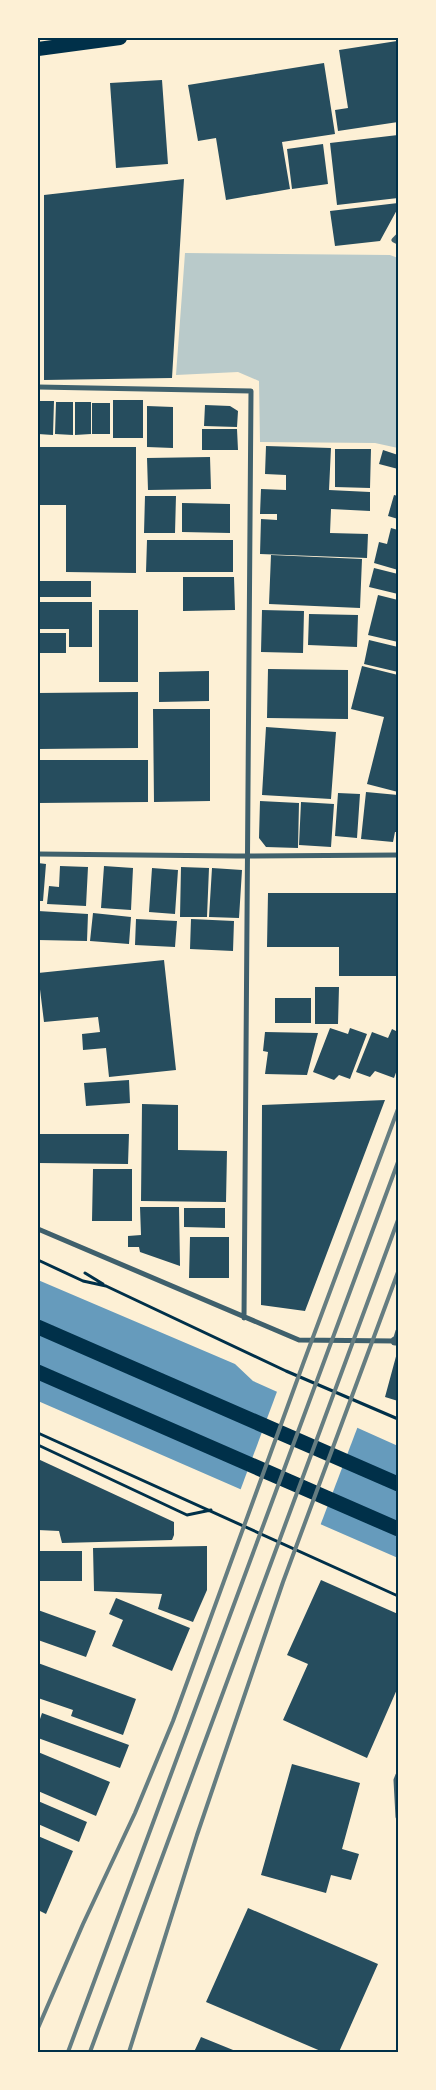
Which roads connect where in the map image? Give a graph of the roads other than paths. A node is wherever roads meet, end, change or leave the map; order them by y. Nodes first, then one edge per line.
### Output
1 (120, 38) edge
2 (38, 48) edge
3 (398, 236) edge
4 (398, 242) edge
5 (38, 387) edge
6 (38, 854) edge
7 (398, 855) edge
8 (246, 856) junction
9 (38, 1229) edge
10 (244, 1318) junction
11 (38, 1327) edge
12 (398, 1331) edge
13 (397, 1342) edge
14 (38, 1372) edge
15 (398, 1484) edge
16 (398, 1529) edge
17 (398, 1775) edge
18 (398, 1817) edge

1 - 2 highway
3 - 4 street
5 - 8 street
6 - 8 street
7 - 8 street
8 - 10 street
9 - 10 street
10 - 13 street
11 - 15 highway
12 - 13 street
14 - 16 highway
17 - 18 street

